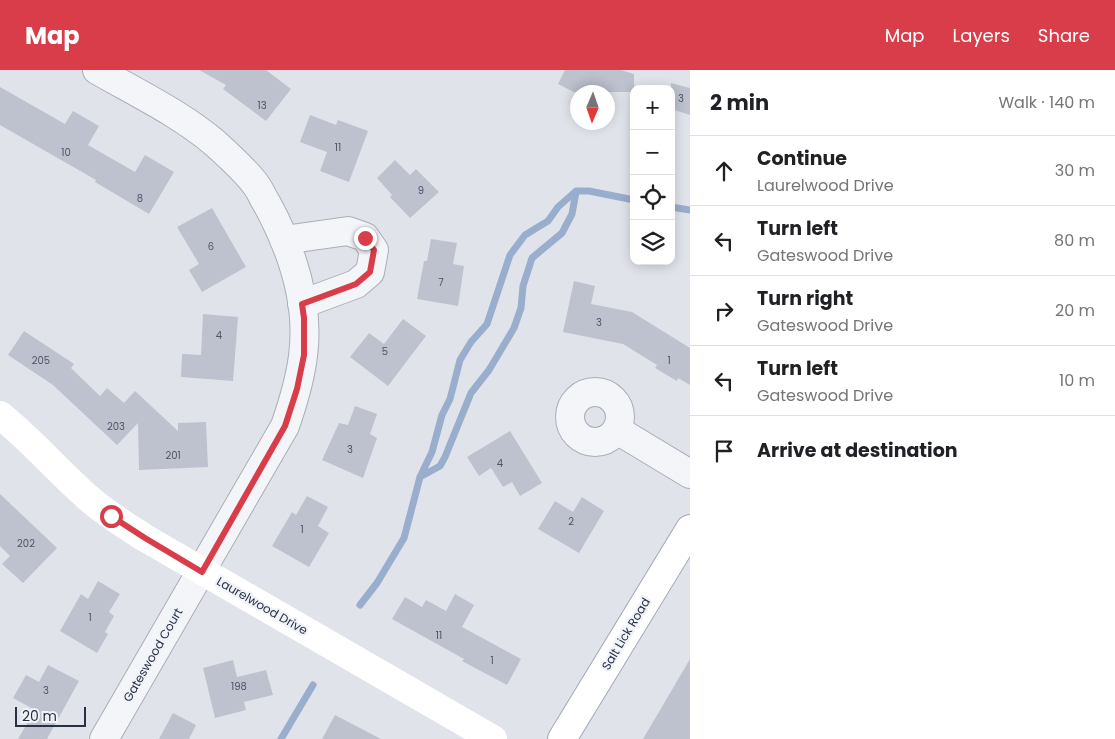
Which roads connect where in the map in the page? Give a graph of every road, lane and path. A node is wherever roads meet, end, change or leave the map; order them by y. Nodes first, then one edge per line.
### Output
1 (97, 70) edge
2 (284, 240) junction
3 (302, 304) junction
4 (0, 415) edge
5 (617, 430) dead end
6 (690, 474) edge
7 (690, 529) edge
8 (202, 572) junction
9 (104, 739) edge
10 (493, 739) edge
11 (562, 739) edge

1 - 2 street, Gateswood Court
2 - 3 street, Gateswood Court
2 - 3 street
3 - 8 street, Gateswood Court
4 - 8 street, Laurelwood Drive
5 - 6 street
7 - 11 street, Salt Lick Road
8 - 9 street, Gateswood Court
8 - 10 street, Laurelwood Drive

